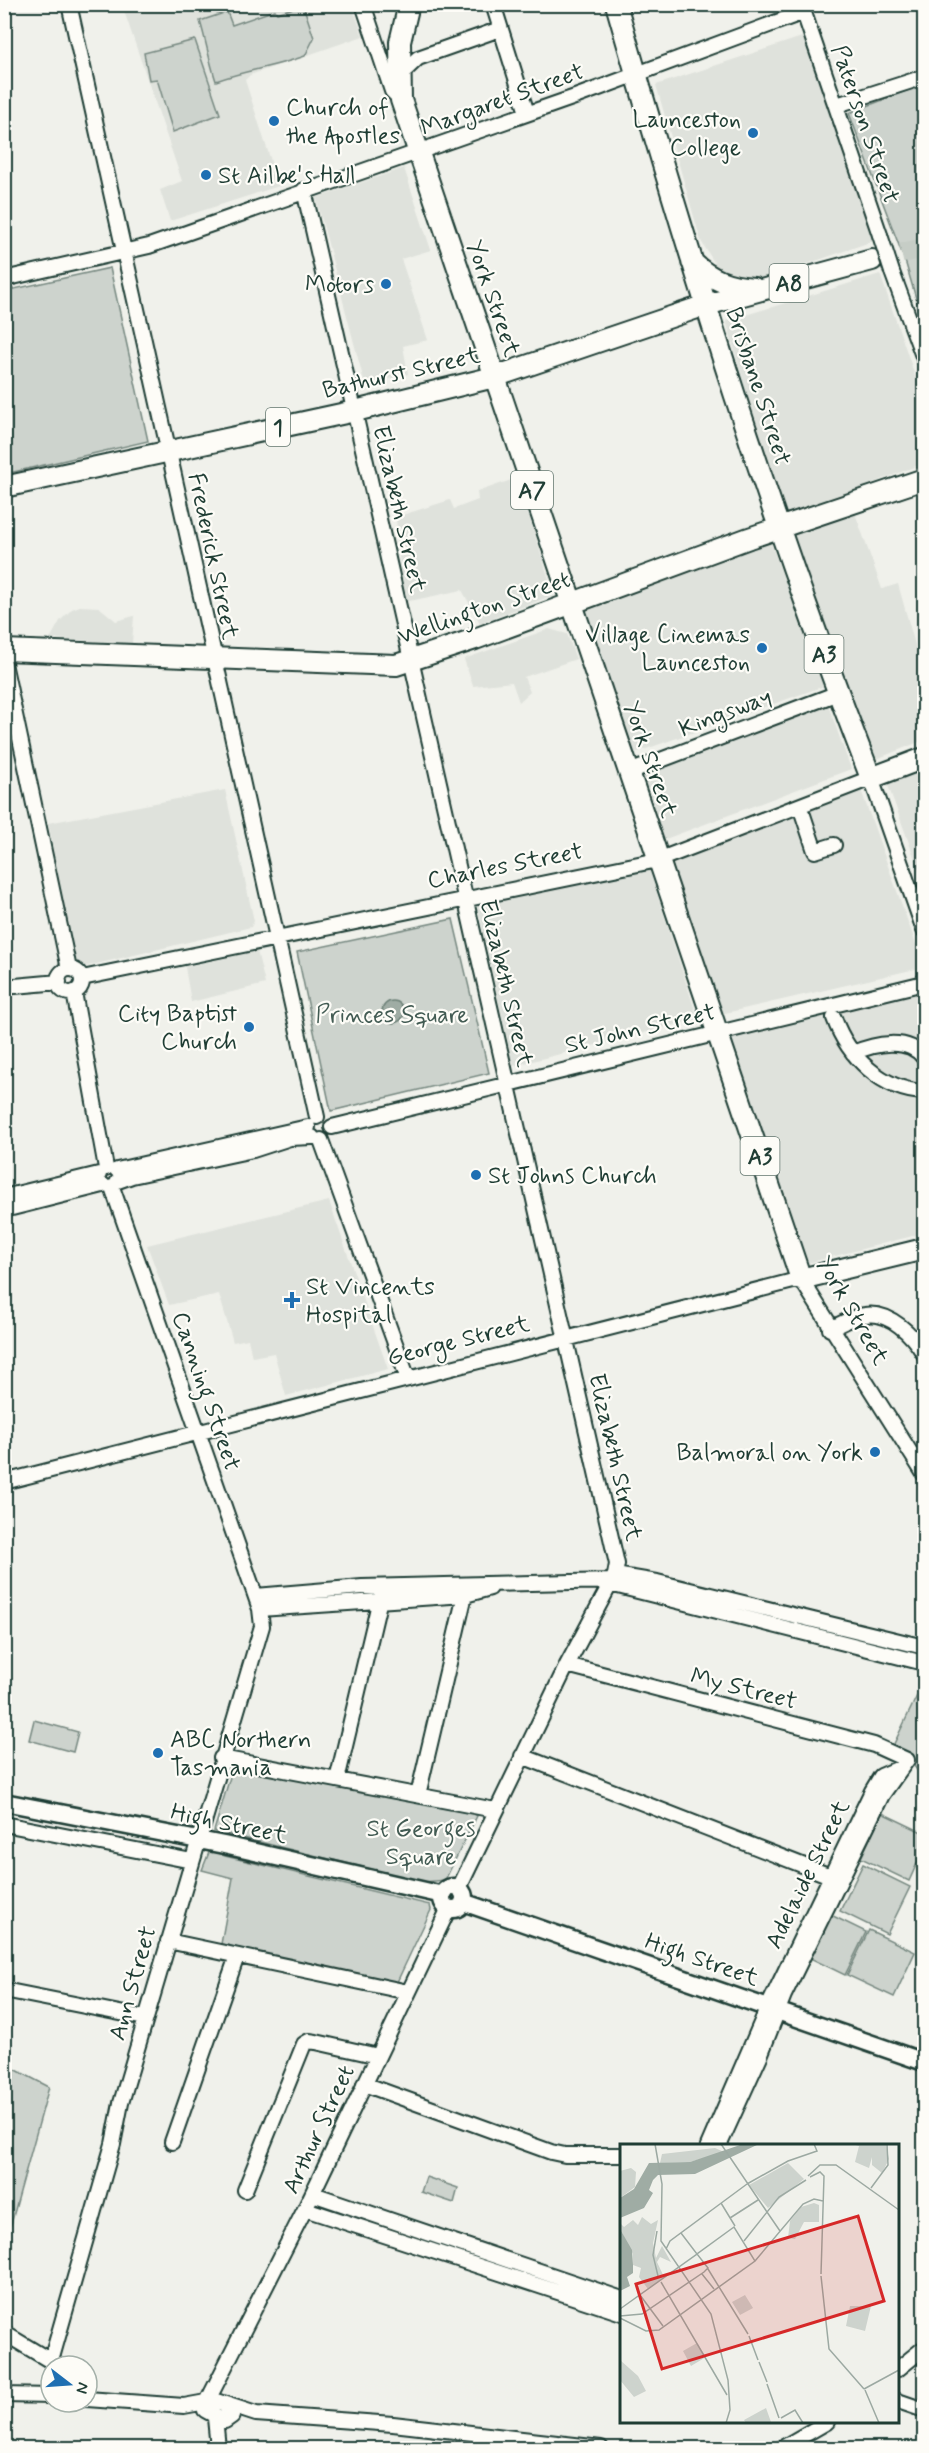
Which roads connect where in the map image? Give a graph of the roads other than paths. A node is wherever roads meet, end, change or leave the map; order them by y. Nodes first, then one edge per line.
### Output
1 (69, 4) edge
2 (363, 4) edge
3 (409, 4) edge
4 (493, 4) edge
5 (616, 4) edge
6 (803, 8) edge
7 (500, 29) junction
8 (636, 74) junction
9 (399, 76) junction
10 (924, 77) edge
11 (401, 100) junction
12 (837, 105) junction
13 (527, 113) junction
14 (418, 153) junction
15 (304, 190) junction
16 (124, 253) junction
17 (690, 260) junction
18 (872, 260) tunnel mouth
19 (4, 279) edge
20 (767, 289) junction
21 (706, 305) junction
22 (924, 359) edge
23 (494, 377) junction
24 (355, 411) junction
25 (167, 450) junction
26 (924, 479) edge
27 (4, 487) edge
28 (779, 530) junction
29 (571, 603) junction
30 (4, 650) edge
31 (213, 660) junction
32 (411, 662) junction
33 (4, 663) edge
34 (838, 693) junction
35 (924, 758) edge
36 (628, 772) junction
37 (871, 778) junction
38 (803, 815) dead end
39 (834, 844) dead end
40 (658, 860) junction
41 (464, 898) junction
42 (924, 930) edge
43 (276, 938) junction
44 (69, 969) junction
45 (82, 978) junction
46 (59, 982) junction
47 (924, 983) edge
48 (4, 987) edge
49 (74, 992) junction
50 (834, 1018) dead end
51 (719, 1033) junction
52 (853, 1053) junction
53 (924, 1058) edge
54 (507, 1083) junction
55 (924, 1092) edge
56 (315, 1131) junction
57 (109, 1178) junction
58 (71, 1187) junction
59 (4, 1197) edge
60 (4, 1210) edge
61 (924, 1249) edge
62 (801, 1279) junction
63 (830, 1329) junction
64 (566, 1339) junction
65 (924, 1354) edge
66 (408, 1379) junction
67 (198, 1433) junction
68 (924, 1474) edge
69 (4, 1482) edge
70 (612, 1580) junction
71 (507, 1585) junction
72 (465, 1595) junction
73 (380, 1599) junction
74 (258, 1603) junction
75 (924, 1647) edge
76 (924, 1663) edge
77 (567, 1665) junction
78 (522, 1756) junction
79 (221, 1758) junction
80 (904, 1764) joint
81 (337, 1780) junction
82 (418, 1795) junction
83 (4, 1802) edge
84 (495, 1810) junction
85 (4, 1824) edge
86 (198, 1840) junction
87 (192, 1861) junction
88 (836, 1878) junction
89 (454, 1898) junction
90 (168, 1941) junction
91 (237, 1956) junction
92 (4, 1990) edge
93 (408, 1992) junction
94 (776, 2001) junction
95 (145, 2018) junction
96 (378, 2056) junction
97 (924, 2062) edge
98 (364, 2084) junction
99 (723, 2126) junction
100 (172, 2142) dead end
101 (709, 2144) edge
102 (719, 2144) edge
103 (620, 2155) edge
104 (246, 2190) dead end
105 (313, 2194) junction
106 (305, 2209) junction
107 (620, 2299) edge
108 (620, 2313) edge
109 (4, 2332) edge
110 (924, 2348) edge
111 (40, 2354) edge
112 (57, 2354) edge
113 (899, 2367) edge
114 (4, 2395) edge
115 (39, 2396) edge
116 (99, 2400) edge
117 (899, 2402) edge
118 (218, 2410) junction
119 (924, 2410) edge
120 (824, 2423) edge
121 (487, 2441) edge
122 (218, 2448) edge
123 (601, 2448) edge
124 (782, 2448) edge

1 - 16 street, Frederick Street
2 - 11 street, York Street
3 - 9 highway, A7
4 - 7 street
5 - 8 highway, Brisbane Street
6 - 8 street, Margaret Street
6 - 12 street, Paterson Street
7 - 9 street
7 - 13 street
8 - 13 street, Margaret Street
8 - 17 highway, Brisbane Street
9 - 11 highway, A7
10 - 12 street
11 - 14 highway, York Street / A7
12 - 22 street, Paterson Street, bridge
13 - 14 street, Margaret Street
14 - 15 street, Margaret Street
14 - 23 highway, York Street / A7
15 - 16 street, Margaret Street
15 - 24 street, Elizabeth Street
16 - 19 street, Margaret Street
16 - 25 street, Frederick Street
17 - 20 highway
17 - 21 highway, Brisbane Street
18 - 20 highway, Bathurst Street / A8
20 - 21 highway, Bathurst Street / A8
21 - 23 highway, Bathurst Street / 1
21 - 28 highway, Brisbane Street / A3
23 - 24 highway, Bathurst Street / 1
23 - 29 highway, York Street / A7
24 - 25 highway, Bathurst Street / 1
24 - 32 street, Elizabeth Street
25 - 27 highway, Bathurst Street / 1
25 - 31 street, Frederick Street
26 - 28 highway, Wellington Street
28 - 29 highway, Wellington Street
28 - 34 highway, Brisbane Street / A3
29 - 32 highway, Wellington Street
29 - 36 highway, York Street / A3
30 - 31 highway, Wellington Street
31 - 32 highway, Wellington Street
31 - 43 street, Frederick Street
32 - 41 street, Elizabeth Street
33 - 44 street
34 - 36 street, Kingsway
34 - 37 highway, Brisbane Street / A3
35 - 37 highway, Charles Street
36 - 40 highway, York Street / A3
37 - 40 street, Charles Street
37 - 42 street
38 - 39 street
40 - 41 street, Charles Street
40 - 51 highway, York Street / A3
41 - 43 street, Charles Street
41 - 54 street, Elizabeth Street
43 - 45 street, Charles Street
43 - 56 street, Frederick Street
44 - 45 street
44 - 46 street
45 - 49 street
46 - 48 street
46 - 49 street
47 - 51 street, St John Street
49 - 57 street, Canning Street
50 - 52 street
51 - 54 street, St John Street
51 - 62 highway, York Street / A3
52 - 53 street
52 - 55 street
54 - 56 street, St John Street
54 - 64 street, Elizabeth Street
56 - 57 street
56 - 66 street, Frederick Street
57 - 58 street
57 - 67 street, Canning Street
58 - 59 street
58 - 60 street
61 - 62 highway, George Street
62 - 63 street, York Street
62 - 64 street, George Street
63 - 65 street
63 - 68 street, York Street
64 - 66 street, George Street
64 - 70 street, Elizabeth Street
66 - 67 street, George Street
67 - 69 street, George Street
67 - 74 street, Canning Street
70 - 71 street
70 - 75 street
70 - 76 street
70 - 77 street, Arthur Street
71 - 72 street
71 - 74 street
72 - 73 street
72 - 82 street
73 - 74 street
73 - 81 street
74 - 79 street, Ann Street
77 - 78 street, Arthur Street
77 - 80 street, My Street
78 - 84 street, Arthur Street
78 - 88 street
79 - 81 street
79 - 86 street, Ann Street
80 - 88 street, Adelaide Street
81 - 82 street
82 - 84 street
83 - 86 main road, High Street
84 - 89 street, Arthur Street
85 - 87 street, High Street
86 - 87 street, Ann Street
86 - 89 main road, High Street
87 - 90 street, Ann Street
88 - 94 street, Adelaide Street
89 - 93 street, Arthur Street
89 - 94 main road, High Street
90 - 91 street
90 - 95 street, Ann Street
91 - 93 street
91 - 100 street
92 - 95 street
93 - 96 street, Arthur Street
94 - 97 main road, High Street
94 - 99 street, Adelaide Street
95 - 112 street, Ann Street
96 - 98 street, Arthur Street
96 - 104 street
98 - 103 street
98 - 105 street, Arthur Street
99 - 101 street, Adelaide Street
99 - 102 street, Adelaide Street
105 - 106 street, Arthur Street
105 - 107 street
106 - 108 street
106 - 118 street, Arthur Street
109 - 111 street
110 - 113 street
114 - 115 street
116 - 118 street
117 - 119 street
118 - 121 street
118 - 122 street, Arthur Street
120 - 124 street
121 - 123 street

